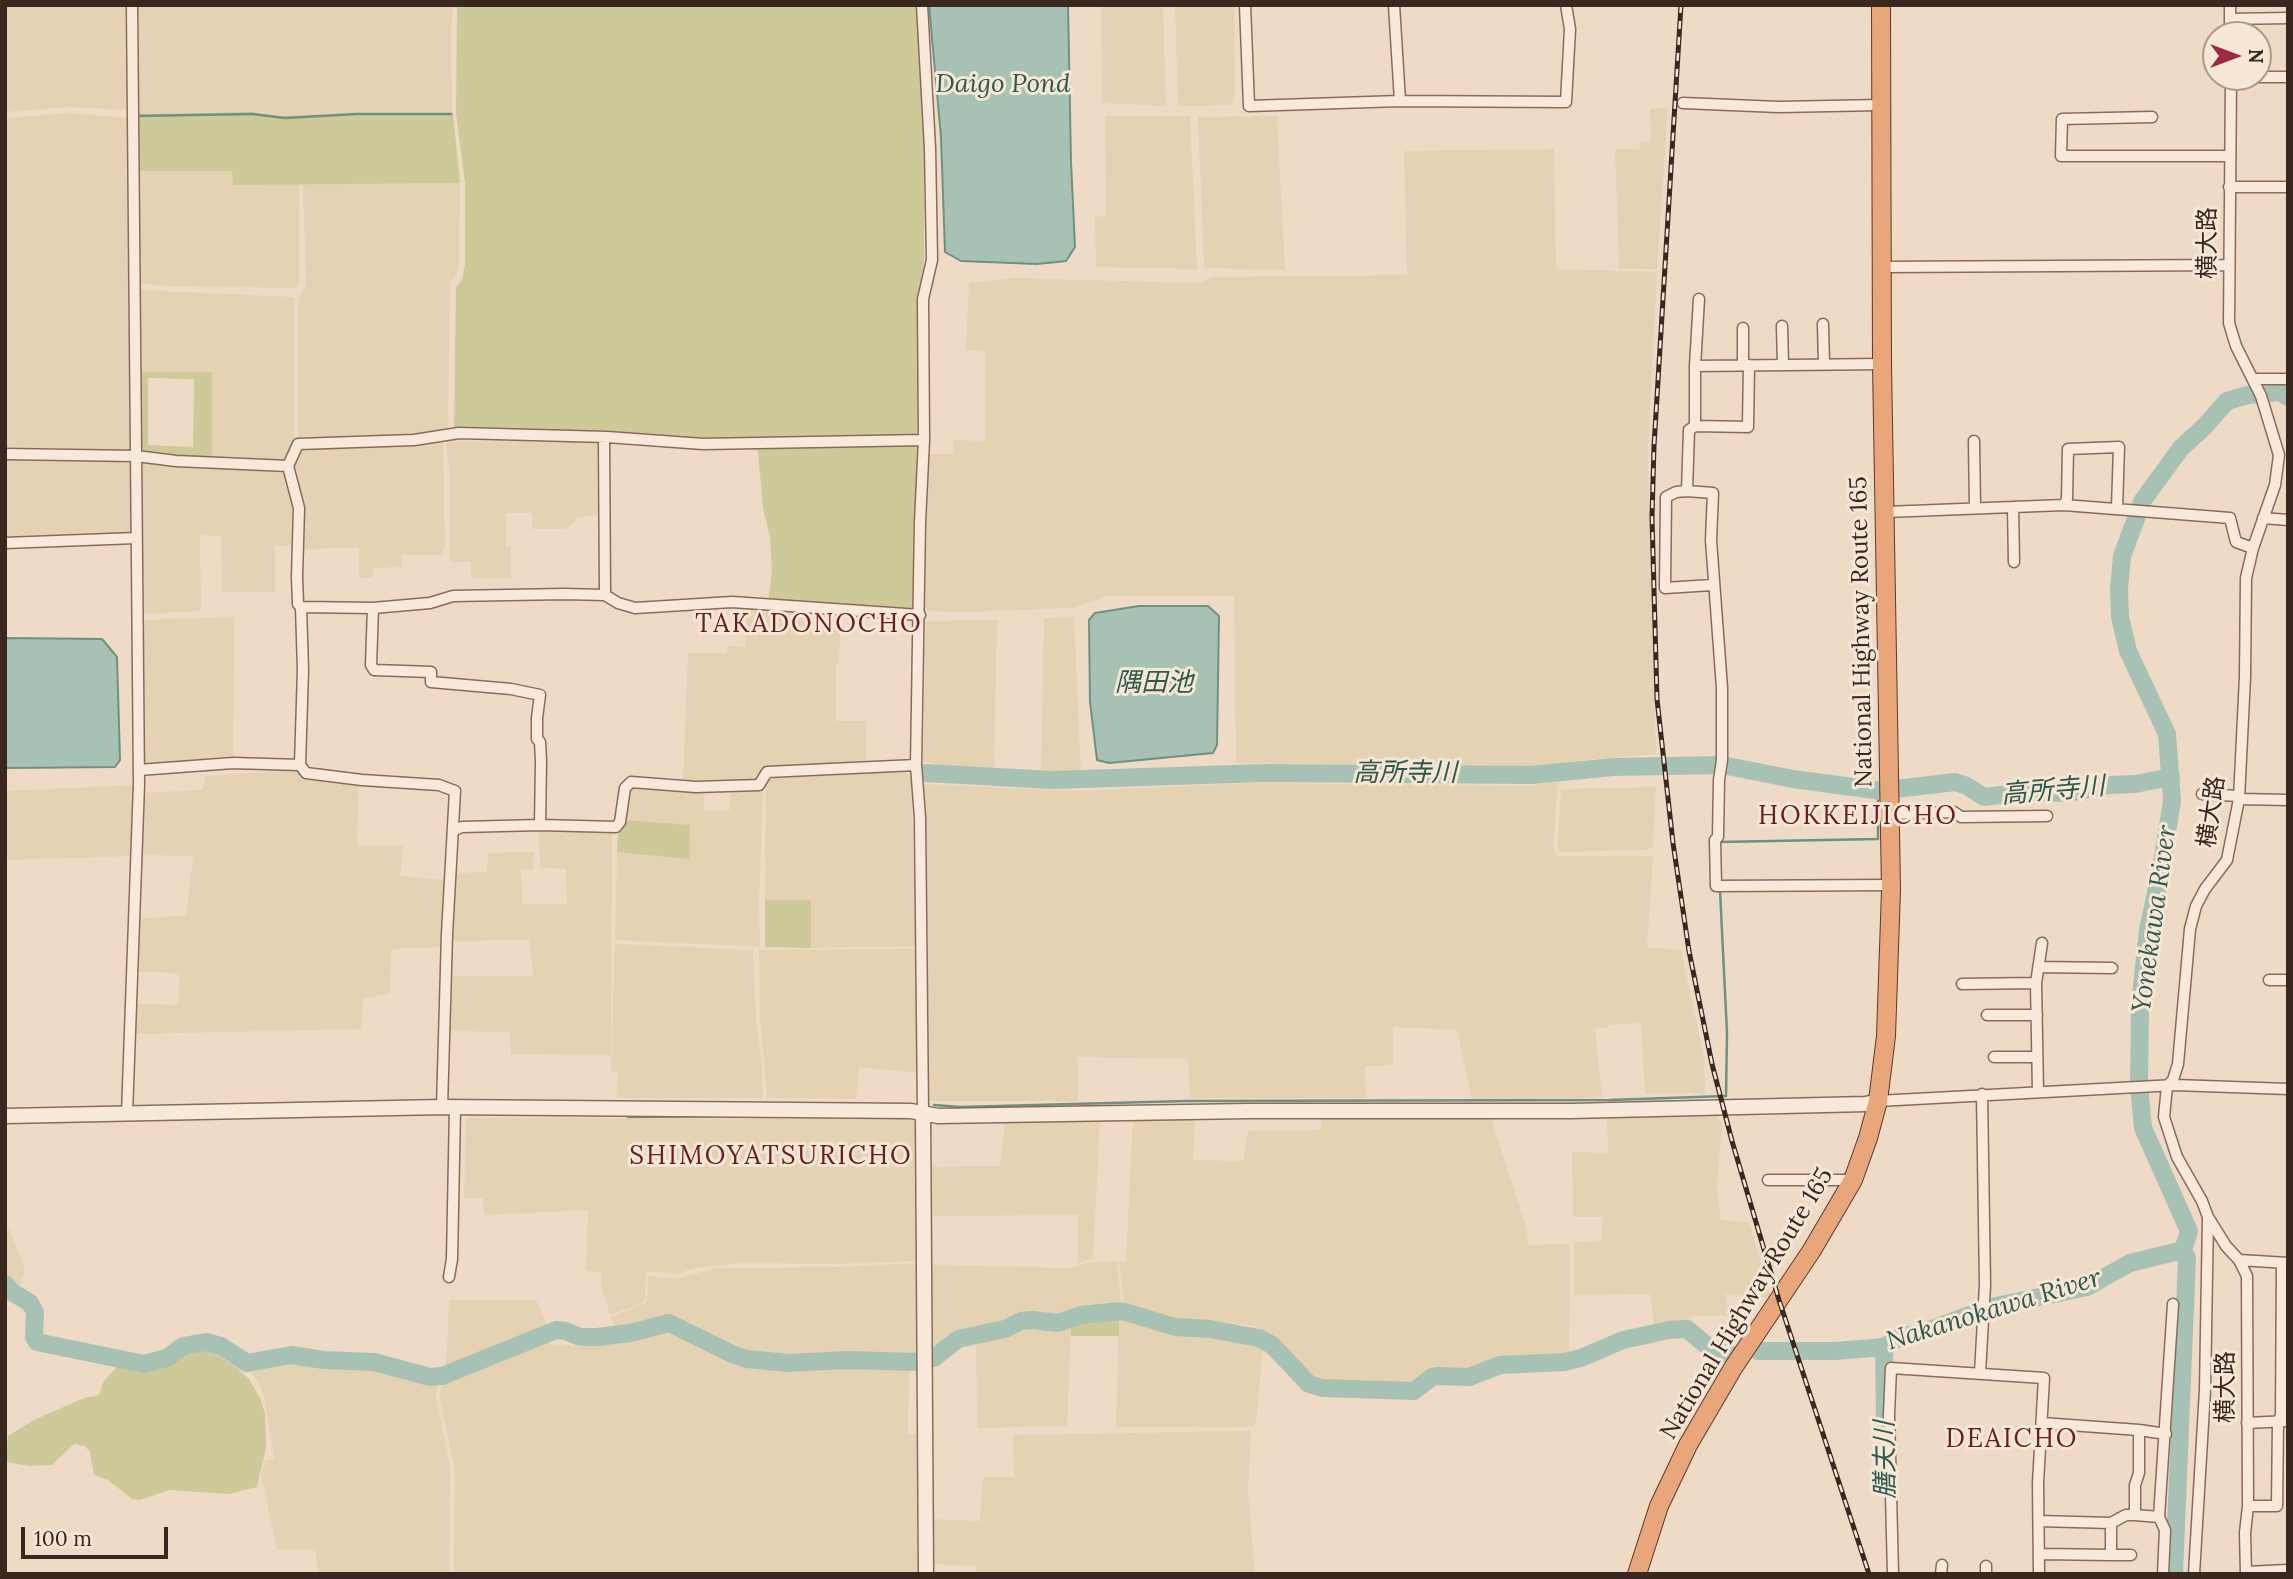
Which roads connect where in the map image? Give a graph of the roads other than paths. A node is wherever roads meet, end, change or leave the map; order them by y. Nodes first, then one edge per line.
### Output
1 (132, 5) edge
2 (922, 5) edge
3 (1245, 5) edge
4 (1394, 5) edge
5 (1566, 5) edge
6 (1881, 5) edge
7 (2230, 5) edge
8 (2288, 18) edge
9 (2230, 19) joint
10 (2231, 91) edge
11 (1400, 101) junction
12 (1682, 103) dead end
13 (1881, 105) junction
14 (2152, 117) dead end
15 (2230, 156) junction
16 (2230, 187) junction
17 (2288, 187) edge
18 (2229, 265) junction
19 (1883, 267) junction
20 (1699, 299) dead end
21 (1823, 324) dead end
22 (1782, 326) dead end
23 (1743, 328) dead end
24 (1882, 363) junction
25 (1783, 364) junction
26 (1824, 364) junction
27 (1746, 365) junction
28 (1695, 366) junction
29 (2288, 379) edge
30 (2254, 380) junction
31 (1695, 426) junction
32 (604, 437) junction
33 (924, 440) junction
34 (1974, 441) dead end
35 (5, 453) edge
36 (136, 456) junction
37 (288, 466) junction
38 (1687, 491) junction
39 (2064, 505) junction
40 (2013, 507) junction
41 (1975, 508) junction
42 (2123, 509) junction
43 (1886, 512) junction
44 (2263, 518) junction
45 (2288, 520) edge
46 (136, 538) junction
47 (5, 543) edge
48 (2253, 548) junction
49 (2014, 562) dead end
50 (1712, 585) junction
51 (605, 595) junction
52 (301, 607) junction
53 (373, 608) junction
54 (920, 615) junction
55 (300, 765) junction
56 (916, 765) junction
57 (139, 770) junction
58 (2202, 794) dead end
59 (2239, 797) junction
60 (2288, 800) edge
61 (1889, 814) junction
62 (2047, 816) dead end
63 (540, 825) junction
64 (454, 830) junction
65 (1891, 885) junction
66 (2042, 943) dead end
67 (2039, 967) junction
68 (2112, 968) dead end
69 (2269, 980) dead end
70 (2288, 981) edge
71 (2036, 983) junction
72 (1962, 984) dead end
73 (2037, 1015) junction
74 (1987, 1016) dead end
75 (2038, 1057) junction
76 (1994, 1058) dead end
77 (2167, 1086) junction
78 (2288, 1090) edge
79 (2038, 1092) junction
80 (1982, 1094) junction
81 (1878, 1101) junction
82 (448, 1108) junction
83 (923, 1113) junction
84 (127, 1114) junction
85 (5, 1116) edge
86 (1768, 1180) dead end
87 (1853, 1180) junction
88 (2207, 1217) junction
89 (2239, 1260) junction
90 (2285, 1263) edge
91 (449, 1276) dead end
92 (2173, 1304) dead end
93 (1980, 1373) junction
94 (2283, 1421) edge
95 (2042, 1423) junction
96 (2247, 1423) junction
97 (2138, 1430) junction
98 (2166, 1434) junction
99 (2248, 1506) junction
100 (2135, 1515) junction
101 (2159, 1517) junction
102 (2039, 1521) junction
103 (2111, 1523) junction
104 (2040, 1554) junction
105 (2111, 1555) junction
106 (2131, 1555) dead end
107 (2288, 1570) edge
108 (2246, 1573) edge
109 (926, 1574) edge
110 (1637, 1574) edge
111 (1893, 1574) edge
112 (2039, 1574) edge
113 (2163, 1574) edge
114 (2194, 1574) edge

1 - 36 street
2 - 33 street
3 - 11 street
4 - 11 street
5 - 11 street
6 - 13 highway, National Highway Route 165
7 - 9 street
8 - 9 street
10 - 15 street, 横大路
12 - 13 street
13 - 19 highway, National Highway Route 165
14 - 15 street
15 - 16 street, 横大路
16 - 17 street
16 - 18 street, 横大路
18 - 19 street
18 - 30 street, 横大路
19 - 24 highway, National Highway Route 165
20 - 28 street
21 - 26 street
22 - 25 street
23 - 27 street
24 - 26 street
24 - 43 highway, National Highway Route 165
25 - 26 street
25 - 27 street
27 - 28 street
27 - 31 street
28 - 31 street
29 - 30 street
30 - 44 street, 横大路
31 - 38 street
32 - 33 street
32 - 37 street
32 - 51 street
33 - 54 street
34 - 41 street
35 - 36 street
36 - 37 street
36 - 46 street
37 - 52 street
38 - 50 street
38 - 50 street
39 - 40 street
39 - 42 street
39 - 42 street
40 - 41 street
40 - 49 street
41 - 43 street
42 - 48 street
43 - 61 highway, National Highway Route 165
44 - 45 street
44 - 48 street, 横大路
46 - 47 street
46 - 57 street
48 - 59 street, 横大路
50 - 65 street
51 - 53 street
51 - 54 street
52 - 53 street
52 - 55 street
53 - 63 street
54 - 56 street
55 - 57 street
55 - 64 street
56 - 63 street
56 - 83 street
57 - 84 street
58 - 59 street
59 - 60 street
59 - 77 street, 横大路
61 - 62 street
61 - 65 highway, National Highway Route 165
63 - 64 street
64 - 82 street
65 - 81 highway, National Highway Route 165
66 - 67 street
67 - 68 street
67 - 71 street
69 - 70 street
71 - 72 street
71 - 73 street
73 - 74 street
73 - 75 street
75 - 76 street
75 - 79 street
77 - 78 street
77 - 79 street
77 - 88 street, 横大路
79 - 80 street
80 - 81 street
80 - 93 street
81 - 83 street
81 - 87 highway, National Highway Route 165
82 - 83 street
82 - 84 street
82 - 91 street
83 - 109 street
84 - 85 street
86 - 87 street
87 - 110 highway, National Highway Route 165
88 - 89 street, 横大路
88 - 114 street
89 - 90 street
89 - 96 street, 横大路
90 - 94 street
92 - 98 street
93 - 95 street
93 - 111 street
94 - 96 street
94 - 99 street
95 - 97 street
95 - 102 street
96 - 99 street, 横大路
97 - 98 street
97 - 100 street
98 - 101 street
99 - 108 street, 横大路
100 - 101 street
100 - 103 street
101 - 113 street
102 - 103 street
102 - 104 street
103 - 105 street
104 - 105 street
104 - 112 street
105 - 106 street
107 - 108 street

